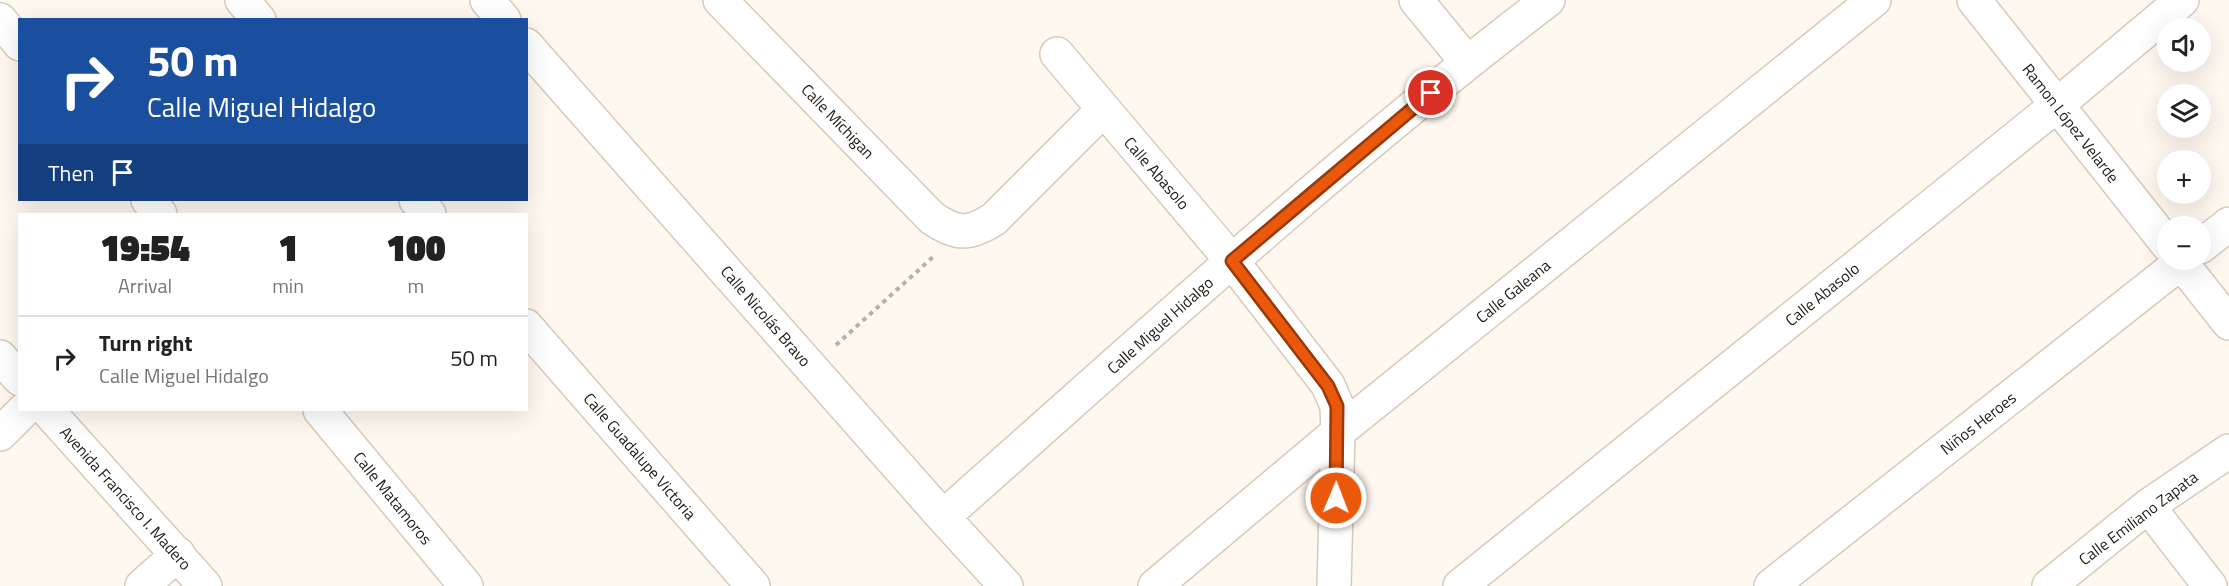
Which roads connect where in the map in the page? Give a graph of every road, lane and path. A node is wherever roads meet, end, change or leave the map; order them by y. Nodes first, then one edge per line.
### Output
1 (242, 0) edge
2 (487, 0) edge
3 (1416, 0) edge
4 (1548, 0) edge
5 (1874, 0) edge
6 (1974, 0) edge
7 (2182, 0) edge
8 (728, 2) edge
9 (257, 18) edge
10 (502, 18) edge
11 (0, 20) edge
12 (18, 42) edge
13 (528, 47) edge
14 (1057, 54) dead end
15 (1467, 62) junction
16 (2057, 105) junction
17 (1103, 110) junction
18 (149, 201) edge
19 (417, 201) edge
20 (159, 213) edge
21 (428, 213) edge
22 (2229, 224) edge
23 (2157, 225) edge
24 (962, 231) junction
25 (2211, 236) edge
26 (1232, 261) junction
27 (2163, 270) edge
28 (2192, 270) edge
29 (2229, 323) edge
30 (528, 329) edge
31 (0, 357) edge
32 (811, 368) junction
33 (18, 377) edge
34 (23, 411) edge
35 (48, 411) edge
36 (321, 411) edge
37 (1338, 432) junction
38 (0, 434) edge
39 (2229, 451) edge
40 (2148, 506) junction
41 (943, 517) junction
42 (178, 554) junction
43 (142, 586) edge
44 (205, 586) edge
45 (466, 586) edge
46 (753, 586) edge
47 (1006, 586) edge
48 (1155, 586) edge
49 (1334, 586) edge
50 (1460, 586) edge
51 (1771, 586) edge
52 (2049, 586) edge
53 (2210, 586) edge

1 - 9 street
2 - 10 street
3 - 15 street
4 - 15 street, Calle Miguel Hidalgo
5 - 37 street, Calle Galeana
6 - 16 street, Ramon López Velarde
7 - 16 street, Calle Abasolo
8 - 24 street, Calle Míchigan
11 - 12 street
13 - 32 street, Calle Nicolás Bravo
14 - 17 street, Calle Abasolo
15 - 26 street, Calle Miguel Hidalgo
16 - 23 street, Ramon López Velarde
16 - 50 street, Calle Abasolo
17 - 24 street
17 - 26 street, Calle Abasolo
18 - 20 street
19 - 21 street
22 - 25 street, Niños Heroes
24 - 32 path
26 - 37 street, Calle Abasolo
26 - 41 street, Calle Miguel Hidalgo
27 - 51 street, Niños Heroes
28 - 29 street, Ramon López Velarde
30 - 46 street, Calle Guadalupe Victoria
31 - 33 street
32 - 41 street, Calle Nicolás Bravo
34 - 38 street
35 - 42 street, Avenida Francisco I. Madero
36 - 45 street, Calle Matamoros
37 - 48 street, Calle Galeana
37 - 49 street, Calle Abasolo
39 - 40 street, Calle Emiliano Zapata
40 - 52 street, Calle Emiliano Zapata
40 - 53 street
41 - 47 street, Calle Nicolás Bravo
42 - 43 street
42 - 44 street, Avenida Francisco I. Madero

